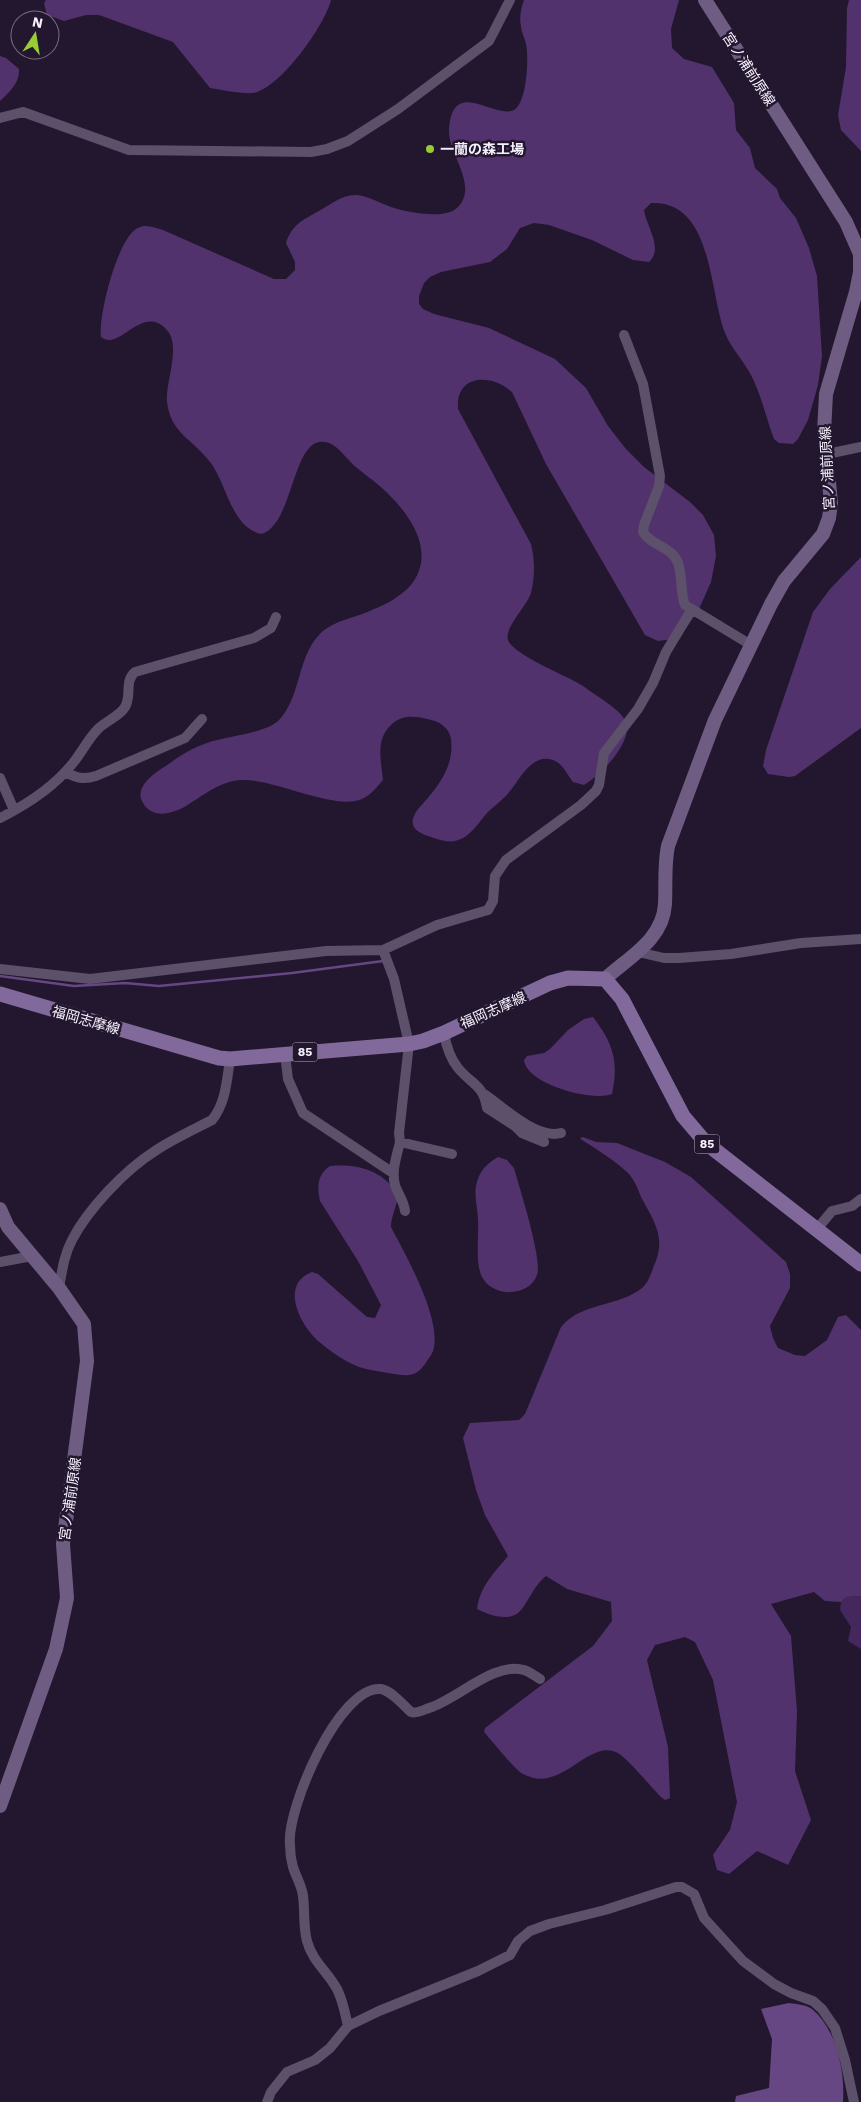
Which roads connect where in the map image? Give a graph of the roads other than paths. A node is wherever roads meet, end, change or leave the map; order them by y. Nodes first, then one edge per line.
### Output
1 (510, 0) edge
2 (705, 0) edge
3 (0, 118) edge
4 (624, 335) dead end
5 (861, 447) edge
6 (827, 454) junction
7 (692, 609) junction
8 (276, 617) dead end
9 (751, 645) junction
10 (202, 719) dead end
11 (65, 772) junction
12 (0, 778) edge
13 (14, 810) junction
14 (0, 818) edge
15 (861, 939) edge
16 (383, 950) junction
17 (638, 952) junction
18 (0, 969) edge
19 (605, 979) junction
20 (0, 994) edge
21 (444, 1033) junction
22 (409, 1044) junction
23 (284, 1054) junction
24 (230, 1059) junction
25 (484, 1094) junction
26 (560, 1132) dead end
27 (400, 1142) junction
28 (544, 1142) dead end
29 (452, 1154) dead end
30 (394, 1173) junction
31 (861, 1199) edge
32 (0, 1209) edge
33 (405, 1211) dead end
34 (817, 1229) junction
35 (32, 1256) junction
36 (0, 1262) edge
37 (861, 1264) edge
38 (60, 1288) junction
39 (540, 1680) dead end
40 (0, 1806) edge
41 (348, 2026) junction
42 (267, 2102) edge
43 (854, 2102) edge

1 - 3 street
2 - 6 main road, 宮ノ浦前原線
4 - 7 street
5 - 6 street
6 - 9 main road, 宮ノ浦前原線
7 - 9 street
7 - 16 street
8 - 11 street
9 - 17 main road, 宮ノ浦前原線
10 - 11 street
11 - 13 street
12 - 13 street
13 - 14 street
15 - 17 street
16 - 18 street
16 - 22 street
17 - 19 main road, 宮ノ浦前原線
19 - 21 main road, 福岡志摩線 / 85
19 - 34 main road, 85
20 - 24 main road, 福岡志摩線 / 85
21 - 22 main road, 福岡志摩線 / 85
21 - 25 street
22 - 23 main road, 福岡志摩線 / 85
22 - 27 street
23 - 24 main road, 福岡志摩線 / 85
23 - 30 street
24 - 38 street
25 - 26 street
25 - 28 street
27 - 29 street
27 - 30 street
30 - 33 street
31 - 34 street
32 - 35 main road, 宮ノ浦前原線
34 - 37 main road, 85
35 - 36 street
35 - 38 main road, 宮ノ浦前原線
38 - 40 main road, 宮ノ浦前原線
39 - 41 street
41 - 42 street
41 - 43 street

